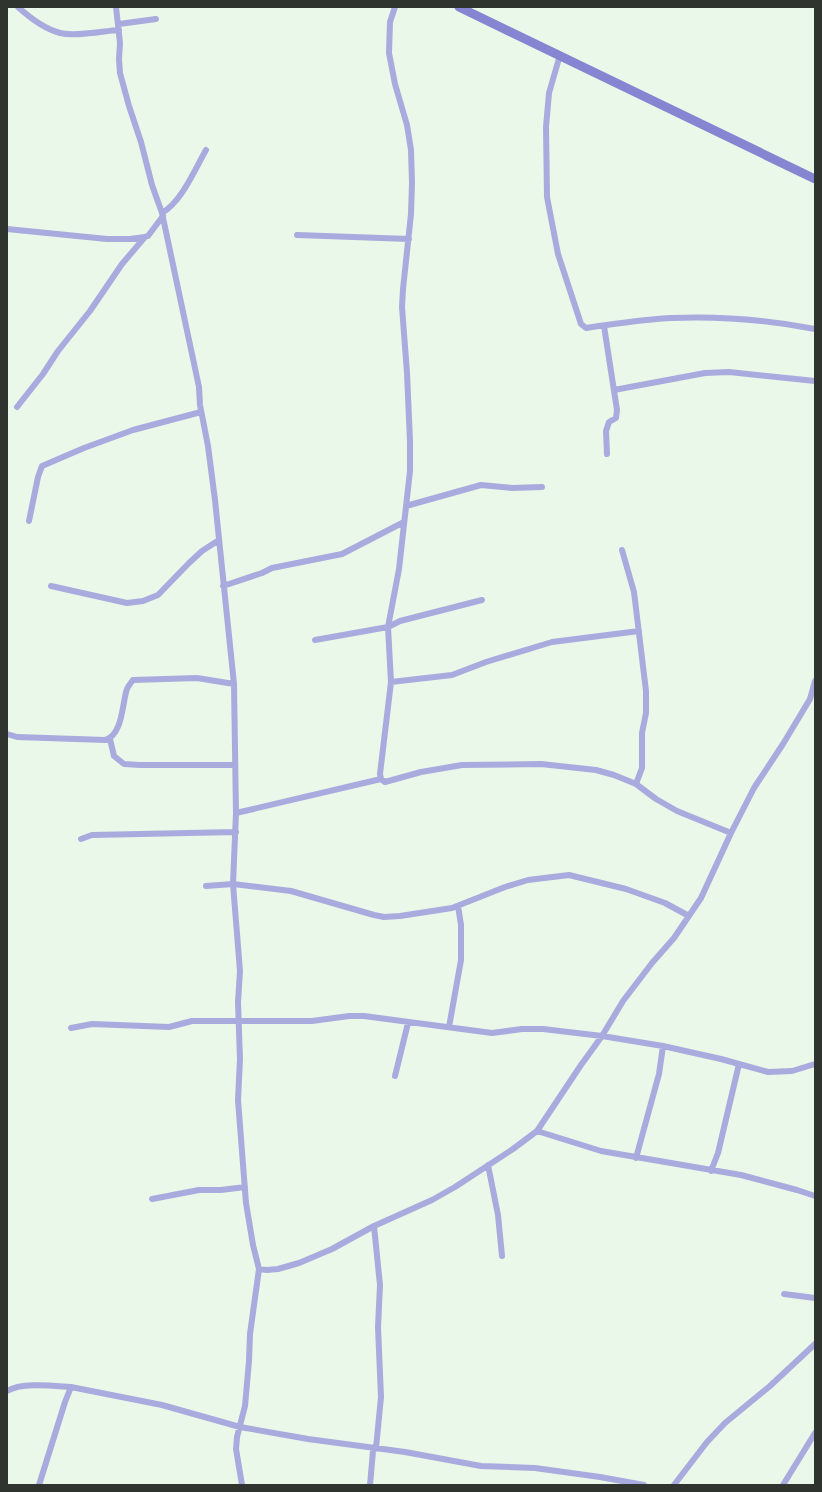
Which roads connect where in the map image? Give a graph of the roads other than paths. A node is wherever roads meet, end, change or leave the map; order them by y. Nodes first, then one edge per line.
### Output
1 (18, 7) edge
2 (116, 7) edge
3 (395, 7) edge
4 (459, 7) edge
5 (156, 19) dead end
6 (119, 27) junction
7 (560, 55) junction
8 (206, 150) dead end
9 (815, 179) edge
10 (162, 215) junction
11 (7, 229) edge
12 (297, 235) dead end
13 (145, 237) junction
14 (409, 239) junction
15 (604, 326) junction
16 (815, 329) edge
17 (815, 380) edge
18 (614, 390) junction
19 (17, 407) dead end
20 (202, 412) junction
21 (607, 454) dead end
22 (542, 488) dead end
23 (406, 506) junction
24 (29, 521) dead end
25 (404, 522) junction
26 (219, 540) junction
27 (622, 550) dead end
28 (51, 586) dead end
29 (223, 586) junction
30 (482, 600) dead end
31 (388, 627) junction
32 (639, 631) junction
33 (315, 640) dead end
34 (815, 681) edge
35 (391, 682) junction
36 (234, 684) junction
37 (7, 734) edge
38 (110, 739) junction
39 (234, 766) junction
40 (381, 779) junction
41 (636, 784) junction
42 (236, 813) junction
43 (236, 832) junction
44 (731, 833) junction
45 (80, 839) dead end
46 (233, 884) junction
47 (206, 886) dead end
48 (458, 906) junction
49 (689, 916) junction
50 (239, 1021) junction
51 (408, 1023) junction
52 (448, 1027) junction
53 (71, 1028) dead end
54 (602, 1036) junction
55 (663, 1046) junction
56 (739, 1064) junction
57 (815, 1064) edge
58 (395, 1076) dead end
59 (537, 1131) junction
60 (636, 1158) junction
61 (488, 1164) junction
62 (711, 1171) junction
63 (245, 1187) junction
64 (815, 1196) edge
65 (152, 1199) dead end
66 (374, 1226) junction
67 (502, 1256) dead end
68 (259, 1269) junction
69 (784, 1294) dead end
70 (815, 1298) edge
71 (815, 1344) edge
72 (71, 1387) junction
73 (7, 1391) edge
74 (240, 1427) junction
75 (815, 1433) edge
76 (376, 1448) junction
77 (39, 1485) edge
78 (242, 1485) edge
79 (370, 1485) edge
80 (644, 1485) edge
81 (674, 1485) edge
82 (783, 1485) edge

1 - 6 street
2 - 6 street
3 - 14 street
4 - 7 main road
5 - 6 street
6 - 10 street
7 - 9 main road
7 - 15 street
8 - 10 street
10 - 13 street
10 - 20 street
11 - 13 street
12 - 14 street
13 - 19 street
14 - 23 street
15 - 16 street
15 - 18 street
17 - 18 street
18 - 21 street
20 - 24 street
20 - 26 street
22 - 23 street
23 - 25 street
25 - 29 street
25 - 31 street
26 - 28 street
26 - 29 street
27 - 32 street
29 - 36 street
30 - 31 street
31 - 33 street
31 - 35 street
32 - 35 street
32 - 41 street
34 - 44 street
35 - 40 street
36 - 38 street
36 - 39 street
37 - 38 street
38 - 39 street
39 - 42 street
40 - 41 street
40 - 42 street
41 - 44 street
42 - 43 street
43 - 45 street
43 - 46 street
44 - 49 street
46 - 47 street
46 - 48 street
46 - 50 street
48 - 49 street
48 - 52 street
49 - 54 street
50 - 51 street
50 - 53 street
50 - 63 street
51 - 52 street
51 - 58 street
52 - 54 street
54 - 55 street
54 - 59 street
55 - 56 street
55 - 60 street
56 - 57 street
56 - 62 street
59 - 60 street
59 - 61 street
60 - 62 street
61 - 66 street
61 - 67 street
62 - 64 street
63 - 65 street
63 - 68 street
66 - 68 street
66 - 76 street
68 - 74 street
69 - 70 street
71 - 81 street
72 - 73 street
72 - 74 street
72 - 77 street
74 - 76 street
74 - 78 street
75 - 82 street
76 - 79 street
76 - 80 street

